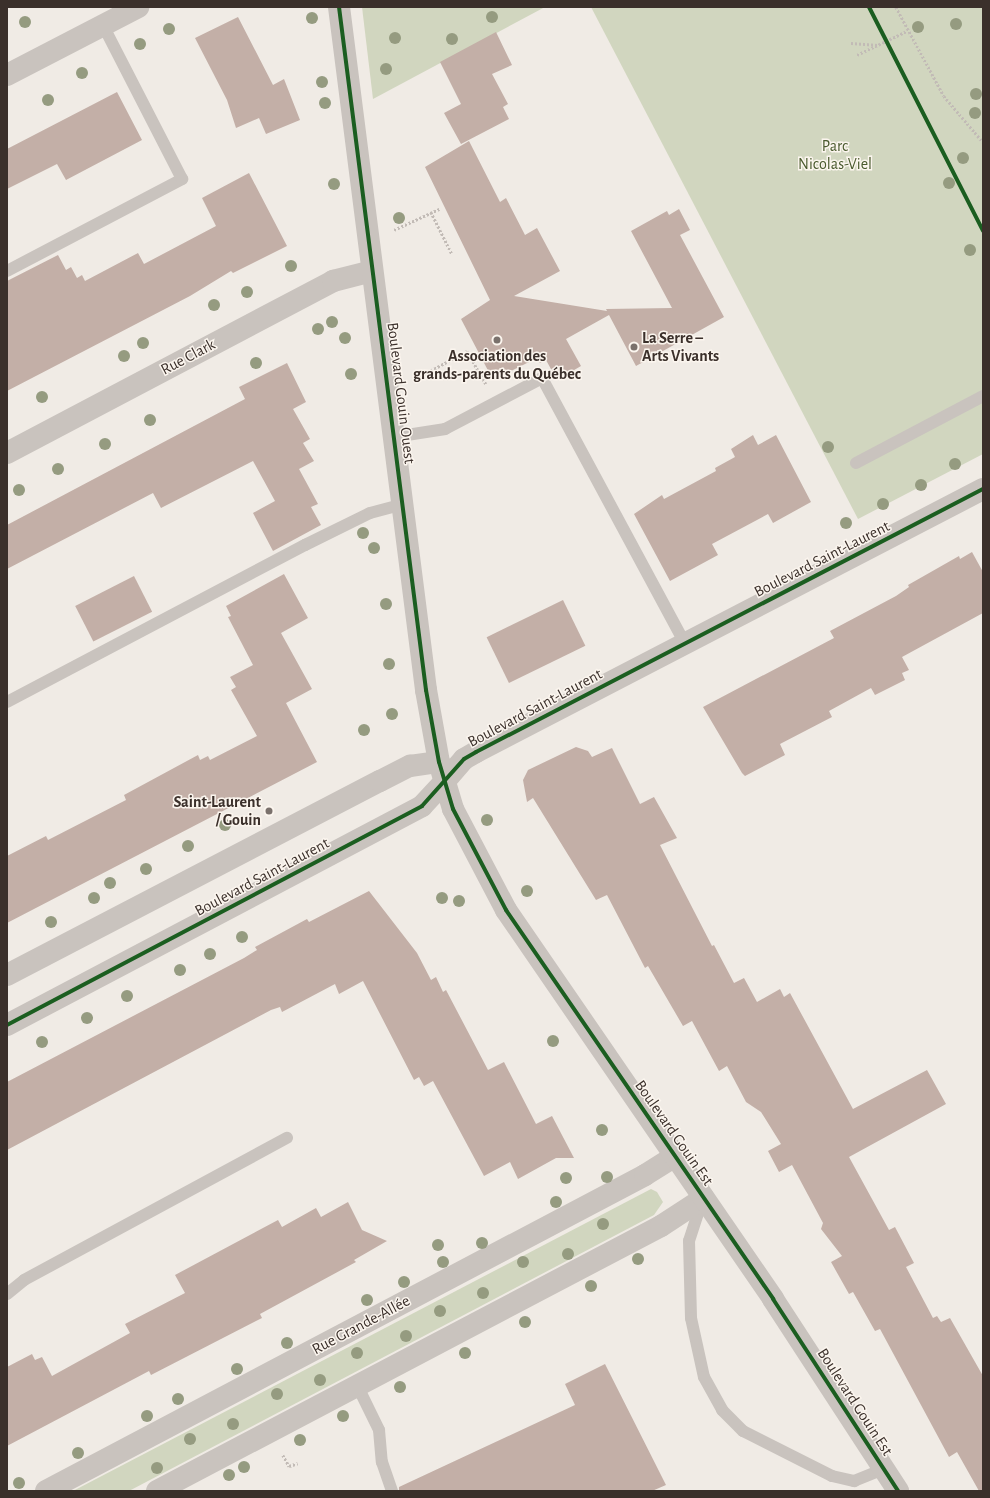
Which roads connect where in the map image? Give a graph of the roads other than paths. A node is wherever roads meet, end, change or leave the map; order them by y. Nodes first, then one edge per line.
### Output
1 (138, 7) edge
2 (339, 7) edge
3 (103, 25) junction
4 (7, 75) edge
5 (7, 271) edge
6 (372, 271) junction
7 (983, 396) edge
8 (394, 437) junction
9 (7, 453) edge
10 (856, 463) dead end
11 (983, 489) edge
12 (403, 504) junction
13 (685, 644) junction
14 (7, 702) edge
15 (441, 772) junction
16 (7, 975) edge
17 (7, 1026) edge
18 (287, 1138) dead end
19 (675, 1156) junction
20 (704, 1198) junction
21 (7, 1294) edge
22 (357, 1385) junction
23 (884, 1469) junction
24 (46, 1491) edge
25 (157, 1491) edge
26 (392, 1491) edge
27 (898, 1491) edge

1 - 3 street
2 - 6 street, Boulevard Gouin Ouest
3 - 4 street
3 - 5 lane
6 - 8 street, Boulevard Gouin Ouest
6 - 9 street, Rue Clark
7 - 10 lane
8 - 12 street, Boulevard Gouin Ouest
8 - 13 lane
11 - 13 street, Boulevard Saint-Laurent
12 - 14 lane
12 - 15 street, Boulevard Gouin Ouest
13 - 15 street, Boulevard Saint-Laurent
15 - 16 street, Boulevard Saint-Laurent
15 - 17 street, Boulevard Saint-Laurent
15 - 19 street, Boulevard Gouin Est
18 - 21 lane
19 - 20 street, Boulevard Gouin Est
19 - 24 street, Rue Grande-Allée
20 - 22 street
20 - 23 street, Boulevard Gouin Est
20 - 23 lane
22 - 25 street
22 - 26 lane
23 - 27 street, Boulevard Gouin Est

